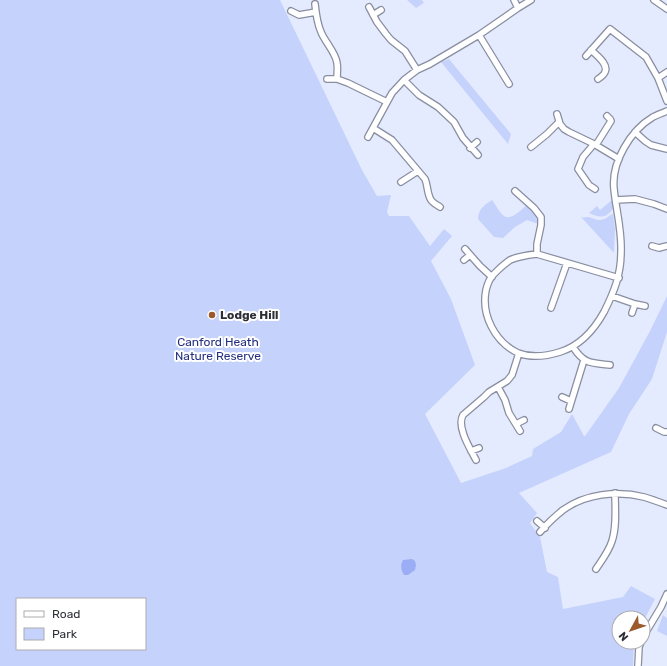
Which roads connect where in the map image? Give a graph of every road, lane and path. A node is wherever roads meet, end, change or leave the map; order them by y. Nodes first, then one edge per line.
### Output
1 (514, 0) edge
2 (531, 0) edge
3 (654, 0) edge
4 (314, 4) dead end
5 (369, 7) dead end
6 (518, 8) junction
7 (667, 9) edge
8 (381, 10) dead end
9 (291, 11) dead end
10 (316, 12) junction
11 (373, 15) junction
12 (614, 24) dead end
13 (610, 29) junction
14 (479, 34) junction
15 (591, 50) junction
16 (586, 56) dead end
17 (417, 70) junction
18 (667, 72) edge
19 (658, 78) junction
20 (327, 79) dead end
21 (337, 79) junction
22 (404, 80) junction
23 (598, 80) dead end
24 (509, 84) dead end
25 (667, 101) edge
26 (387, 102) junction
27 (667, 112) edge
28 (556, 114) dead end
29 (607, 116) dead end
30 (559, 122) junction
31 (373, 128) junction
32 (635, 132) junction
33 (368, 137) dead end
34 (477, 142) dead end
35 (595, 145) junction
36 (531, 146) dead end
37 (470, 148) junction
38 (667, 149) edge
39 (478, 155) dead end
40 (619, 159) junction
41 (418, 172) junction
42 (401, 182) dead end
43 (595, 189) dead end
44 (516, 191) dead end
45 (616, 200) junction
46 (440, 207) dead end
47 (667, 209) edge
48 (652, 246) dead end
49 (667, 246) edge
50 (466, 249) dead end
51 (537, 254) junction
52 (470, 255) junction
53 (464, 260) dead end
54 (567, 263) junction
55 (492, 277) junction
56 (619, 278) junction
57 (612, 296) junction
58 (635, 304) junction
59 (645, 306) dead end
60 (551, 308) dead end
61 (632, 313) dead end
62 (573, 347) junction
63 (519, 353) junction
64 (584, 360) junction
65 (610, 365) dead end
66 (498, 387) junction
67 (562, 397) dead end
68 (571, 401) junction
69 (569, 409) dead end
70 (524, 420) dead end
71 (516, 424) junction
72 (656, 428) dead end
73 (520, 431) dead end
74 (667, 432) edge
75 (479, 448) dead end
76 (471, 451) junction
77 (476, 460) dead end
78 (615, 493) junction
79 (667, 505) edge
80 (537, 521) dead end
81 (596, 569) dead end
82 (667, 594) edge
83 (651, 624) edge
84 (639, 650) edge
85 (638, 666) edge

1 - 6 street
2 - 6 street
3 - 7 street
4 - 10 street
5 - 11 street
6 - 14 street
8 - 11 street
9 - 10 street
10 - 21 street
11 - 17 street
12 - 13 street
13 - 15 street
13 - 19 street
14 - 17 street
14 - 24 street
15 - 16 street
15 - 23 street
17 - 22 street
18 - 19 street
19 - 25 street
20 - 21 street
21 - 26 street
22 - 26 street
22 - 37 street
26 - 31 street
27 - 32 street
28 - 30 street
29 - 35 street
30 - 35 street
30 - 36 street
31 - 33 street
31 - 41 street
32 - 38 street
32 - 40 street
34 - 37 street
35 - 40 street
35 - 43 street
37 - 39 street
40 - 45 street
41 - 42 street
41 - 46 street
44 - 51 street
45 - 47 street
45 - 56 street
48 - 49 street
50 - 52 street
51 - 54 street
51 - 55 street
52 - 53 street
52 - 55 street
54 - 56 street
54 - 60 street
55 - 63 street
56 - 57 street
57 - 58 street
57 - 62 street
58 - 59 street
58 - 61 street
62 - 63 street
62 - 64 street
63 - 66 street
64 - 65 street
64 - 68 street
66 - 71 street
66 - 76 street
67 - 68 street
68 - 69 street
70 - 71 street
71 - 73 street
72 - 74 street
75 - 76 street
76 - 77 street
78 - 79 street
78 - 80 street
78 - 81 street
82 - 83 street
84 - 85 street

